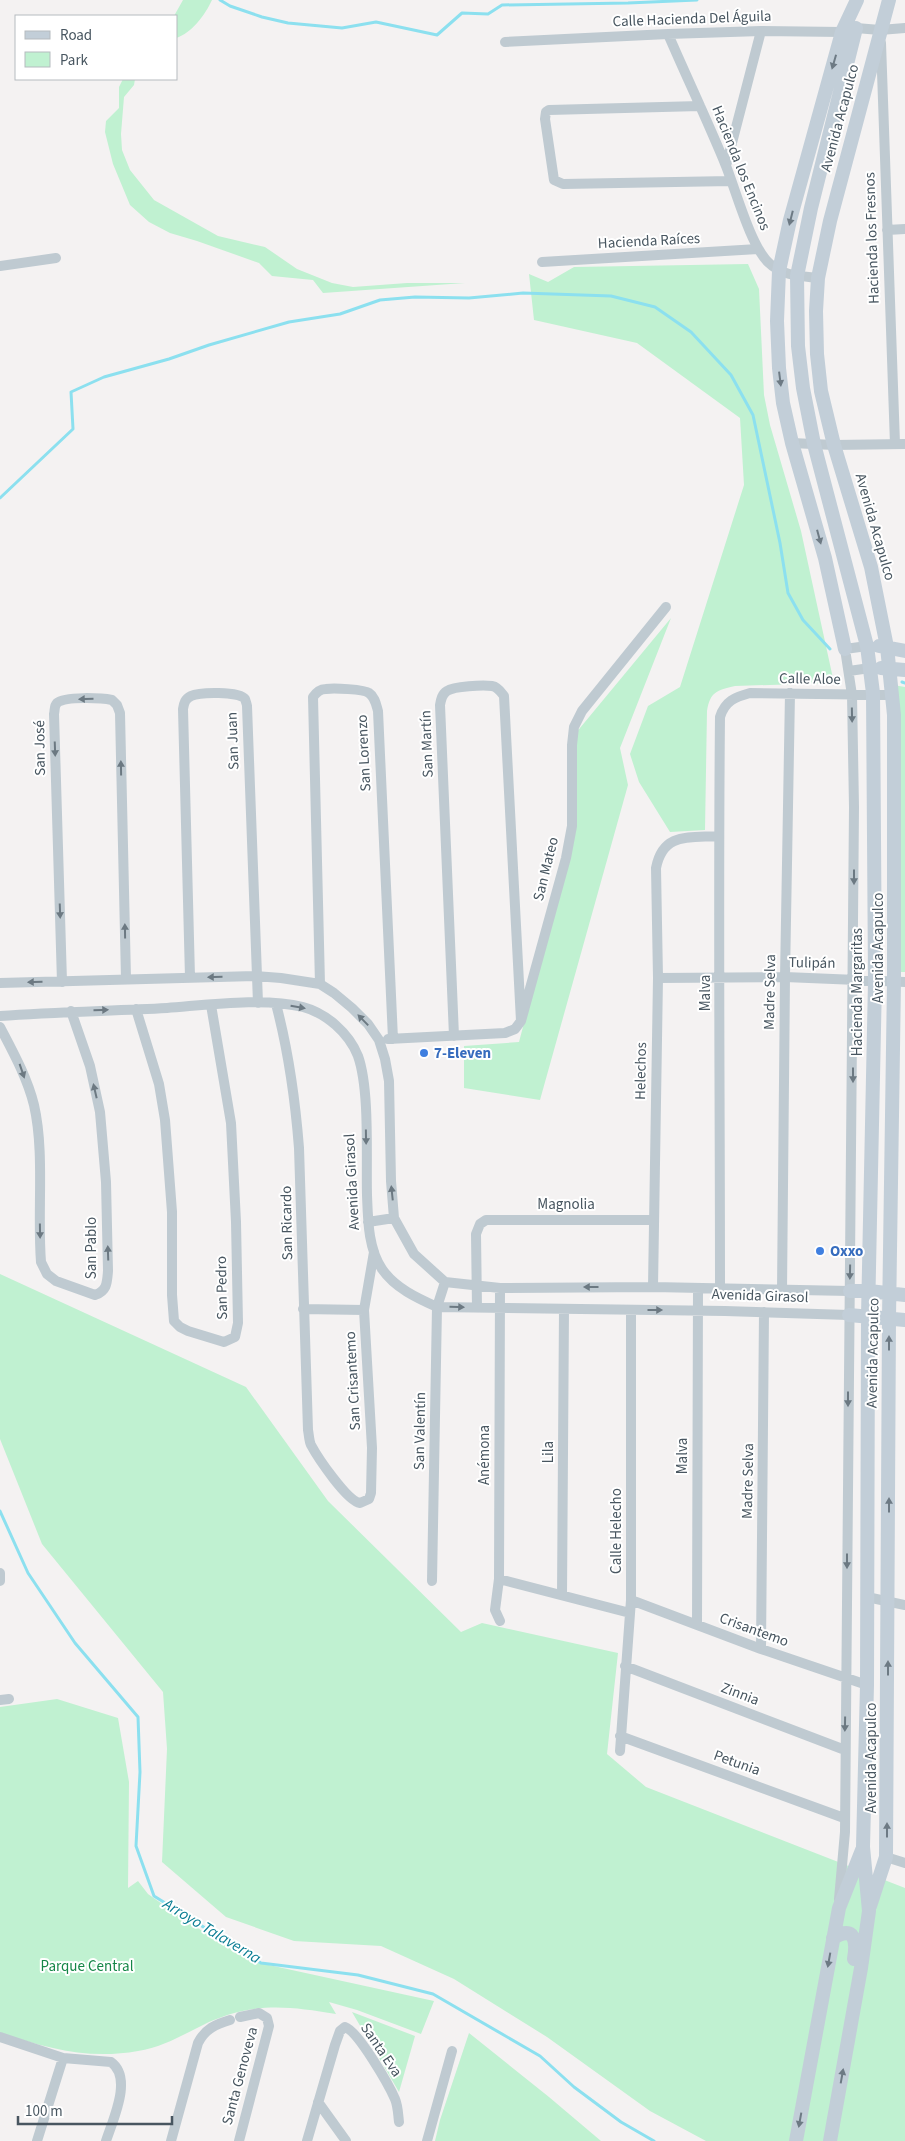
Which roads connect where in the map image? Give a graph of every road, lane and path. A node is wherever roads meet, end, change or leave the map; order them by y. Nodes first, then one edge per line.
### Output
1 (857, 0) edge
2 (889, 0) edge
3 (856, 28) junction
4 (905, 28) edge
5 (880, 30) junction
6 (762, 31) junction
7 (842, 32) junction
8 (668, 34) junction
9 (504, 42) dead end
10 (700, 106) junction
11 (726, 166) junction
12 (732, 181) junction
13 (905, 229) edge
14 (887, 230) junction
15 (758, 249) junction
16 (56, 258) dead end
17 (542, 262) dead end
18 (0, 266) edge
19 (779, 271) junction
20 (797, 276) junction
21 (818, 278) junction
22 (792, 443) junction
23 (814, 444) junction
24 (900, 444) edge
25 (834, 445) junction
26 (666, 607) dead end
27 (867, 646) junction
28 (887, 647) junction
29 (845, 649) junction
30 (905, 651) edge
31 (890, 667) junction
32 (870, 668) junction
33 (905, 670) edge
34 (849, 671) junction
35 (790, 694) junction
36 (852, 694) junction
37 (873, 694) junction
38 (892, 695) junction
39 (730, 700) joint
40 (719, 836) junction
41 (255, 976) junction
42 (190, 977) junction
43 (720, 977) junction
44 (658, 978) junction
45 (784, 978) junction
46 (854, 979) junction
47 (126, 980) junction
48 (874, 981) junction
49 (62, 982) junction
50 (900, 982) edge
51 (0, 983) edge
52 (320, 984) junction
53 (258, 1003) junction
54 (276, 1004) junction
55 (212, 1005) junction
56 (136, 1010) junction
57 (71, 1011) junction
58 (0, 1016) edge
59 (521, 1021) junction
60 (0, 1027) edge
61 (454, 1036) junction
62 (393, 1039) junction
63 (379, 1040) junction
64 (394, 1218) junction
65 (653, 1220) junction
66 (368, 1222) junction
67 (374, 1252) junction
68 (850, 1254) junction
69 (870, 1255) junction
70 (445, 1282) junction
71 (477, 1287) junction
72 (653, 1287) junction
73 (500, 1288) junction
74 (698, 1288) junction
75 (720, 1289) junction
76 (782, 1291) junction
77 (850, 1291) junction
78 (869, 1291) junction
79 (890, 1293) junction
80 (905, 1295) edge
81 (438, 1307) junction
82 (477, 1308) junction
83 (499, 1308) junction
84 (564, 1309) junction
85 (303, 1310) junction
86 (364, 1310) junction
87 (631, 1310) junction
88 (698, 1310) junction
89 (764, 1312) junction
90 (849, 1315) junction
91 (868, 1316) junction
92 (889, 1318) junction
93 (905, 1320) edge
94 (360, 1503) joint
95 (0, 1573) edge
96 (499, 1579) junction
97 (0, 1581) edge
98 (432, 1581) dead end
99 (562, 1595) junction
100 (867, 1597) junction
101 (631, 1600) junction
102 (888, 1601) junction
103 (905, 1605) edge
104 (630, 1613) junction
105 (500, 1621) dead end
106 (697, 1625) junction
107 (761, 1649) junction
108 (625, 1666) junction
109 (846, 1679) junction
110 (867, 1685) junction
111 (620, 1736) junction
112 (845, 1750) junction
113 (620, 1751) dead end
114 (844, 1818) junction
115 (863, 1846) junction
116 (886, 1857) junction
117 (905, 1863) edge
118 (839, 1908) junction
119 (869, 1911) junction
120 (833, 1938) junction
121 (856, 1999) junction
122 (0, 2038) edge
123 (452, 2051) dead end
124 (63, 2058) junction
125 (318, 2102) junction
126 (399, 2122) dead end
127 (37, 2141) edge
128 (106, 2141) edge
129 (171, 2141) edge
130 (238, 2141) edge
131 (308, 2141) edge
132 (346, 2141) edge
133 (427, 2141) edge
134 (796, 2141) edge
135 (830, 2141) edge

1 - 7 street, Avenida Acapulco
2 - 5 street, Avenida Acapulco
3 - 5 street, Calle Hacienda Del Águila
3 - 7 street, Calle Hacienda Del Águila
3 - 20 street, Avenida Acapulco
4 - 5 street, Calle Hacienda Del Águila
5 - 14 street, Hacienda los Fresnos
5 - 21 street, Avenida Acapulco
6 - 7 street, Calle Hacienda Del Águila
6 - 8 street, Calle Hacienda Del Águila
6 - 11 street
7 -> 19 street, Avenida Acapulco
8 - 9 street, Calle Hacienda Del Águila
8 - 10 street, Hacienda los Encinos
10 - 11 street, Hacienda los Encinos
10 - 12 street
11 - 12 street, Hacienda los Encinos
12 - 15 street, Hacienda los Encinos
13 - 14 street
14 - 24 street, Hacienda los Fresnos
15 - 17 street, Hacienda Raíces
15 - 19 street, Hacienda los Encinos
16 - 18 street
19 - 20 street, Hacienda los Encinos
19 -> 22 street, Avenida Acapulco
20 - 21 street, Hacienda los Encinos
20 - 23 street, Avenida Acapulco
21 - 25 street, Avenida Acapulco
22 - 23 street
22 -> 29 street, Avenida Acapulco
23 - 25 street
23 - 27 street, Avenida Acapulco
24 - 25 street
25 - 28 street, Avenida Acapulco
26 - 59 street, San Mateo
27 - 28 street
27 - 29 street
27 - 32 street, Hacienda Margaritas
28 - 30 street
28 - 31 street, Avenida Acapulco
29 - 34 street, Hacienda Margaritas
31 - 32 street
31 - 33 street
31 - 38 street, Avenida Acapulco
32 - 34 street
32 - 37 street, Hacienda Margaritas
34 - 36 street, Hacienda Margaritas
35 - 36 street, Calle Aloe
35 - 39 street, Calle Aloe
35 - 45 street, Madre Selva
36 - 37 street, Calle Aloe
36 -> 46 street, Hacienda Margaritas
37 - 38 street, Calle Aloe
37 - 48 street, Hacienda Margaritas
38 - 50 street, Avenida Acapulco
39 - 40 street, Malva
40 - 43 street, Malva
40 - 44 street, Helechos
41 -> 42 street
41 - 42 street, San Juan
41 - 52 street
41 - 53 street, San Juan
42 - 47 street
43 - 44 street, Tulipán
43 - 45 street, Tulipán
43 - 75 street, Malva
44 - 65 street, Helechos
45 - 46 street, Tulipán
45 - 76 street, Madre Selva
46 - 48 street, Tulipán
46 -> 68 street, Hacienda Margaritas
47 - 49 street
47 -> 49 street, San José
48 - 50 street, Tulipán
48 - 69 street, Hacienda Margaritas
49 -> 51 street
50 - 79 street, Avenida Acapulco
52 - 62 street, San Lorenzo
63 -> 52 street
53 - 54 street, Avenida Girasol
53 - 55 street, Avenida Girasol
54 -> 66 street, Avenida Girasol
54 - 85 street, San Ricardo
55 - 56 street, Avenida Girasol
55 - 56 street, San Pedro
57 -> 56 street, Avenida Girasol
57 - 58 street, Avenida Girasol
60 -> 57 street, San Pablo
59 - 61 street
59 - 61 street, San Martín
61 - 62 street
62 - 63 street
64 -> 63 street
64 - 66 street
64 - 70 street
65 - 71 street, Magnolia
65 - 72 street, Helechos
66 - 67 street, Avenida Girasol
67 - 81 street, Avenida Girasol
67 - 86 street, San Crisantemo
68 - 69 street
68 -> 77 street, Hacienda Margaritas
69 - 78 street, Hacienda Margaritas
70 - 71 street, Avenida Girasol
70 - 81 street, San Valentín
71 - 73 street, Avenida Girasol
71 - 82 street
72 -> 73 street, Avenida Girasol
72 - 74 street, Avenida Girasol
73 - 83 street, Anémona
74 - 75 street, Avenida Girasol
74 - 88 street, Malva
75 - 76 street, Avenida Girasol
76 - 77 street, Avenida Girasol
77 - 78 street, Avenida Girasol
77 - 90 street, Hacienda Margaritas
78 - 79 street, Avenida Girasol
78 - 91 street, Hacienda Margaritas
79 - 80 street, Avenida Girasol
79 - 92 street, Avenida Acapulco
81 -> 82 street, Avenida Girasol
81 - 98 street, San Valentín
82 - 83 street, Avenida Girasol
83 - 84 street, Avenida Girasol
83 - 96 street, Anémona
84 - 87 street, Avenida Girasol
84 - 99 street, Lila
85 - 86 street
85 - 94 street, San Ricardo
86 - 94 street, San Crisantemo
87 -> 88 street, Avenida Girasol
87 - 101 street, Calle Helecho
88 - 89 street, Avenida Girasol
88 - 106 street, Malva
89 - 90 street, Avenida Girasol
89 - 107 street, Madre Selva
90 - 91 street, Avenida Girasol
90 -> 109 street, Avenida Acapulco
91 - 92 street, Avenida Girasol
91 - 100 street, Avenida Acapulco
92 - 93 street, Avenida Girasol
102 -> 92 street, Avenida Acapulco
95 - 97 street
96 - 99 street
96 - 105 street, Anémona
99 - 104 street
100 - 102 street
100 - 110 street, Avenida Acapulco
101 - 104 street, Calle Helecho
101 - 106 street, Crisantemo
102 - 103 street
116 -> 102 street, Avenida Acapulco
104 - 108 street, Calle Helecho
106 - 107 street, Crisantemo
107 - 109 street, Crisantemo
108 - 111 street, Calle Helecho
108 - 112 street, Zinnia
109 - 110 street, Crisantemo
109 -> 112 street, Avenida Acapulco
110 - 115 street, Avenida Acapulco
111 - 113 street, Calle Helecho
111 - 114 street, Petunia
112 - 114 street, Avenida Acapulco
114 - 118 street, Avenida Acapulco
115 - 118 street
115 - 119 street
116 - 117 street
116 - 119 street, Avenida Acapulco
118 - 120 street
119 - 121 street
120 - 121 street
120 -> 134 street
135 -> 121 street
122 - 124 street
123 - 133 street
124 - 127 street
124 - 128 street
125 - 126 street, Santa Eva
125 - 131 street, Santa Eva
125 - 132 street
129 - 130 street, Santa Genoveva

